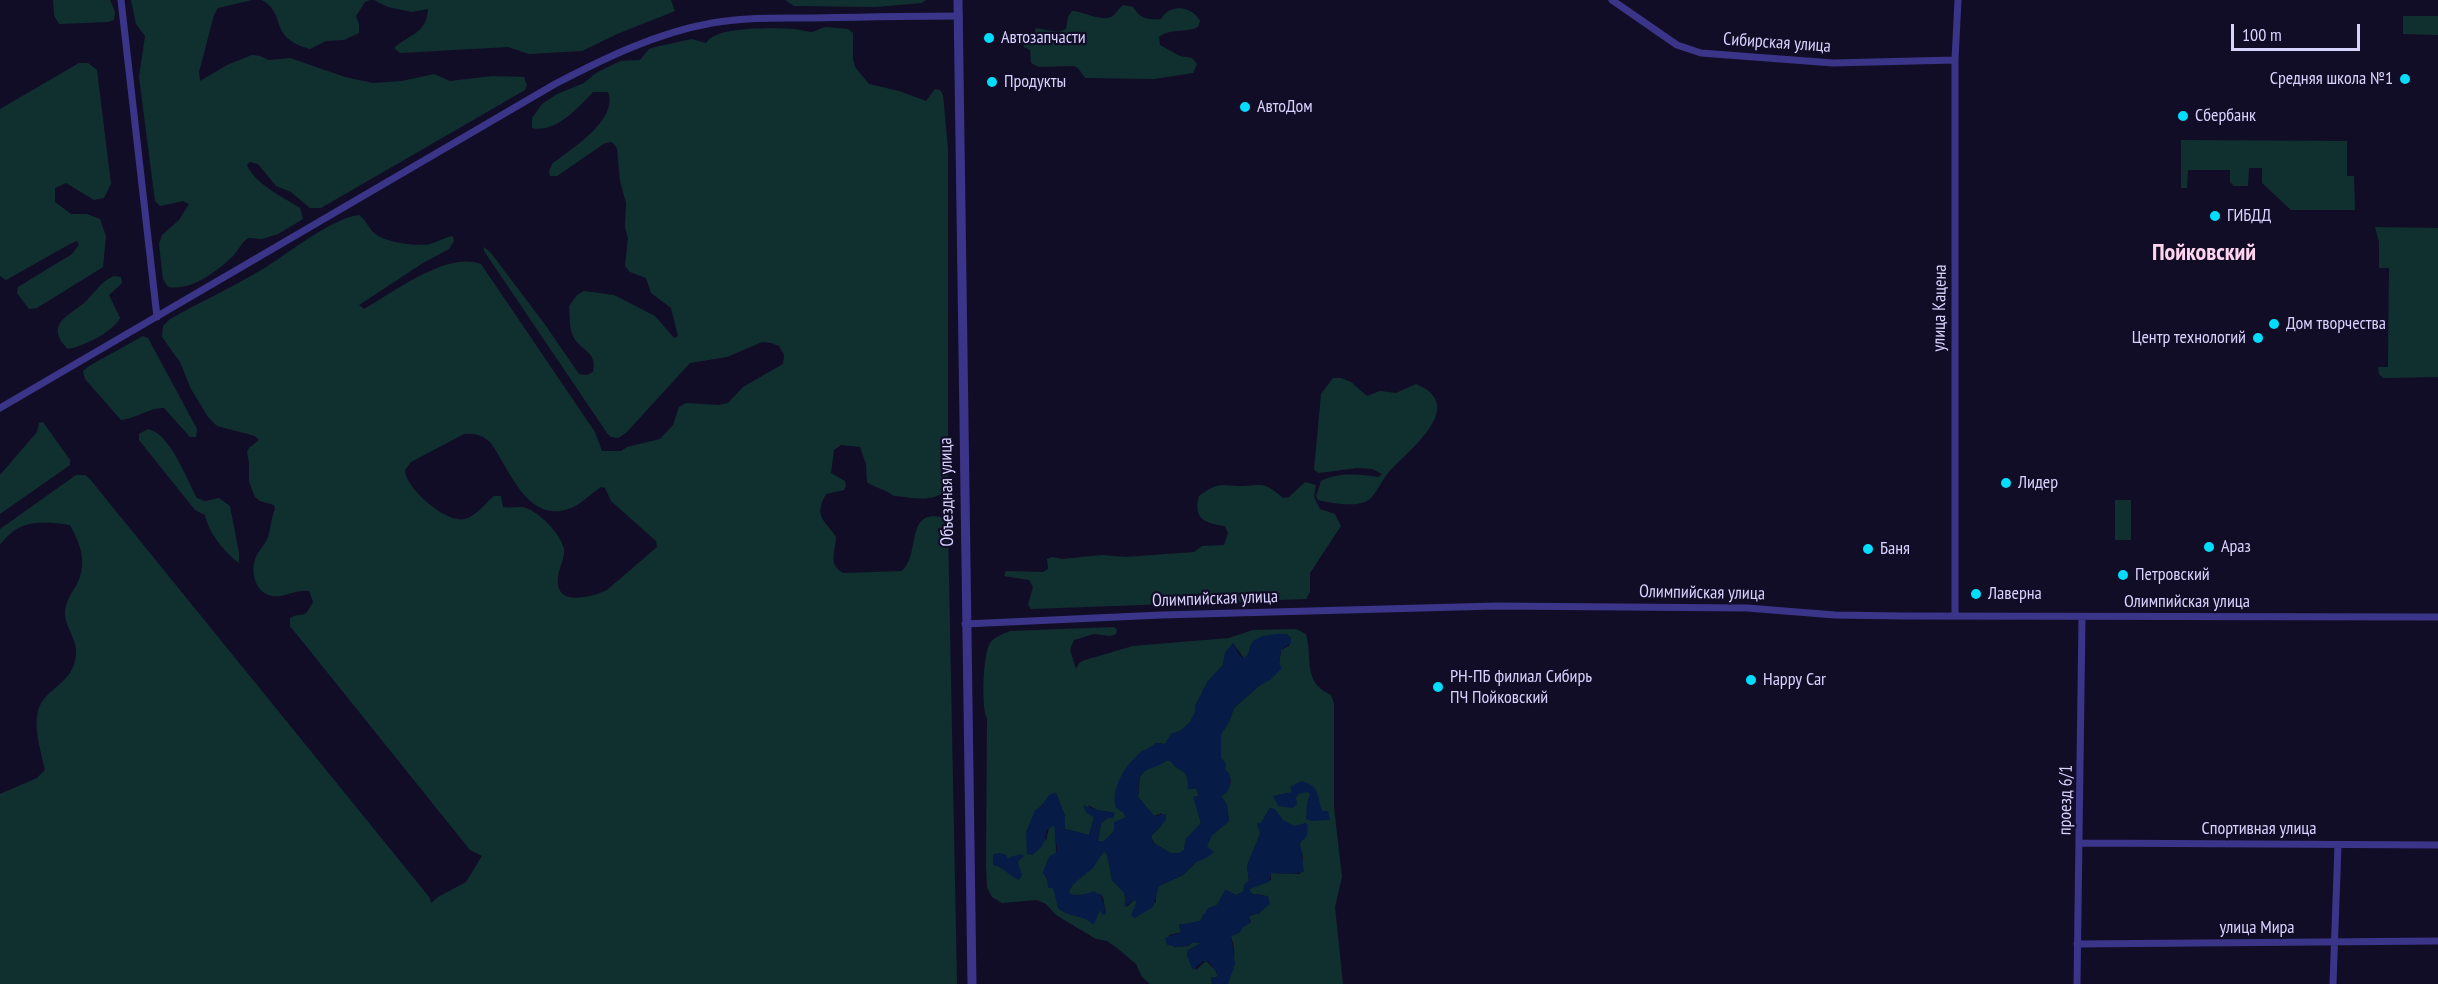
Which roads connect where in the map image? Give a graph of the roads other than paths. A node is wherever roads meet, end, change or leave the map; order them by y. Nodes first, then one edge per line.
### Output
1 (121, 0) edge
2 (958, 0) edge
3 (1612, 0) edge
4 (1958, 0) edge
5 (959, 16) junction
6 (1955, 60) junction
7 (157, 317) junction
8 (0, 408) edge
9 (1955, 616) junction
10 (2082, 617) junction
11 (2438, 617) edge
12 (965, 624) junction
13 (2080, 843) junction
14 (2338, 845) junction
15 (2438, 845) edge
16 (2438, 941) edge
17 (2334, 943) junction
18 (2077, 944) junction
19 (972, 984) edge
20 (2077, 984) edge
21 (2333, 984) edge

1 - 7 street
2 - 5 street, Объездная улица
3 - 6 street, Сибирская улица
4 - 6 street, улица Кацена
5 - 7 street
5 - 12 street, Объездная улица
6 - 9 street, улица Кацена
7 - 8 street
9 - 10 street, Олимпийская улица
9 - 12 street, Олимпийская улица
10 - 11 street, Олимпийская улица
10 - 13 street, проезд 6/1
12 - 19 street, Объездная улица
13 - 14 street, Спортивная улица
13 - 18 street, проезд 6/1
14 - 15 street, Спортивная улица
14 - 17 street
16 - 17 street, улица Мира
17 - 18 street, улица Мира
17 - 21 street
18 - 20 street, проезд 6/1

